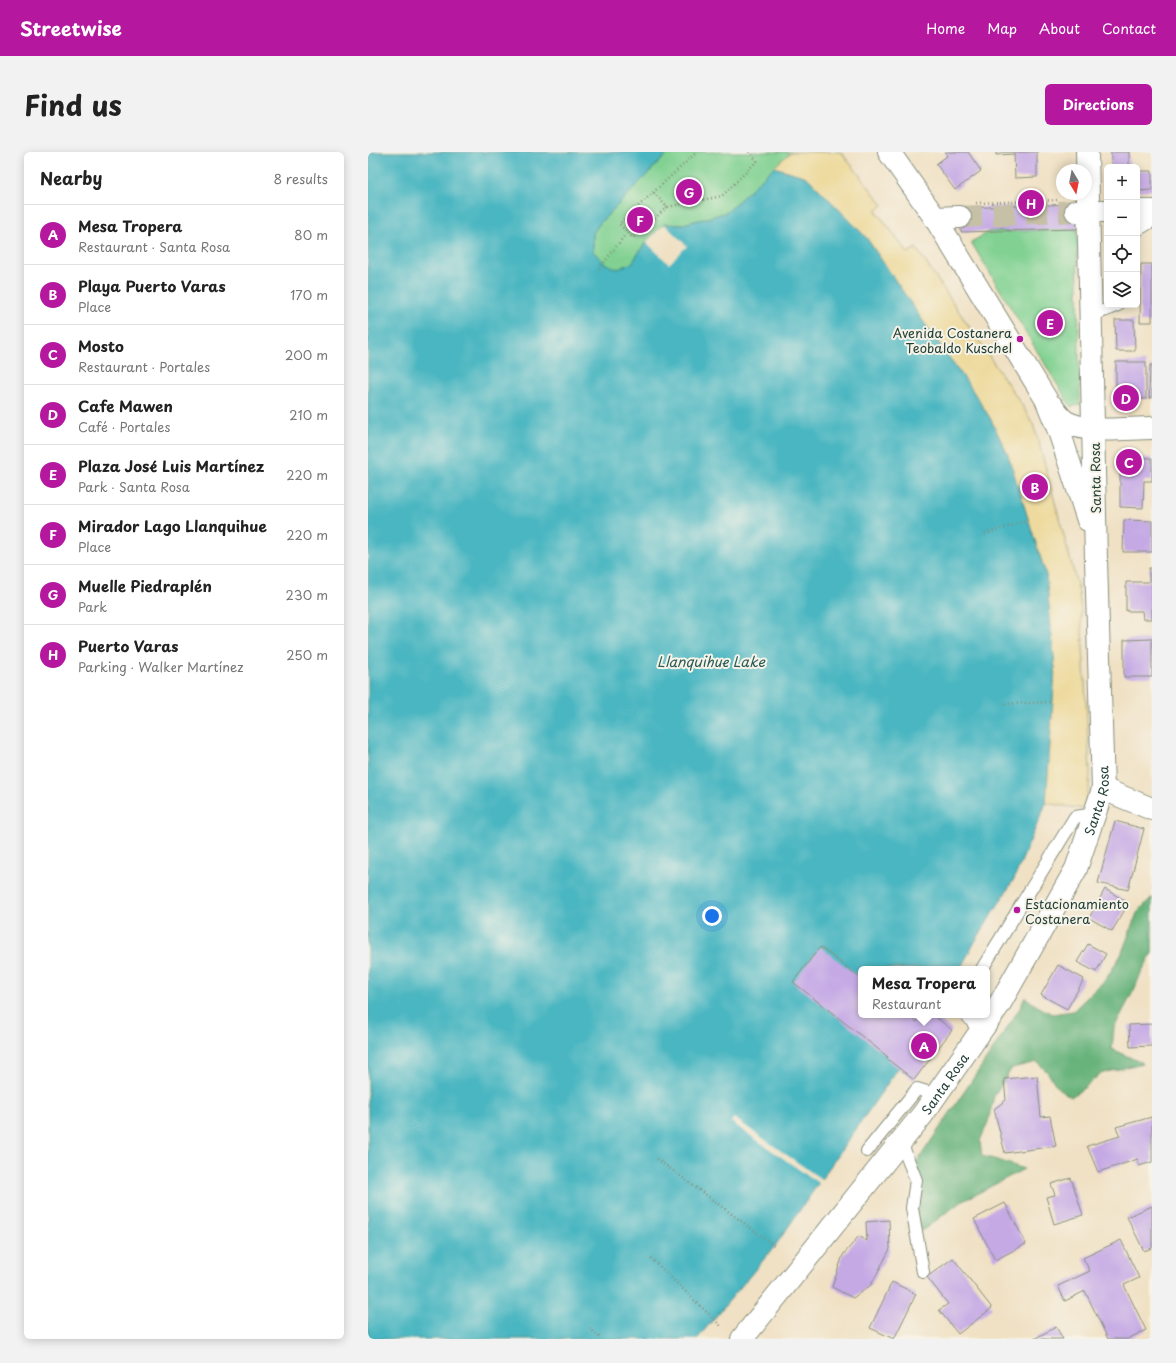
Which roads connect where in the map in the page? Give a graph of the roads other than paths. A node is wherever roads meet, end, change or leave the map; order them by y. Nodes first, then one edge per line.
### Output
1 (889, 152) edge
2 (1088, 152) edge
3 (1090, 208) edge
4 (967, 210) tunnel mouth
5 (1140, 211) edge
6 (1152, 211) edge
7 (935, 218) junction
8 (1152, 221) edge
9 (1140, 228) edge
10 (1111, 308) edge
11 (1091, 316) junction
12 (1046, 399) junction
13 (1152, 428) edge
14 (1094, 429) junction
15 (1096, 560) junction
16 (1103, 789) junction
17 (1152, 809) edge
18 (1095, 814) junction
19 (984, 966) edge
20 (969, 1018) edge
21 (990, 1018) edge
22 (990, 1018) edge
23 (980, 1032) junction
24 (937, 1095) junction
25 (901, 1142) junction
26 (867, 1151) dead end
27 (923, 1272) dead end
28 (742, 1339) edge

1 - 7 street
2 - 3 street, Santa Rosa
3 - 11 street, Santa Rosa
4 - 7 street
5 - 6 street
7 - 12 street
8 - 9 lane
10 - 11 lane
11 - 14 street, Santa Rosa
12 - 14 street
12 - 15 street
13 - 14 street
14 - 15 street, Santa Rosa
15 - 16 street, Santa Rosa
16 - 17 street
16 - 18 street, Santa Rosa
18 - 19 lane
18 - 21 street, Santa Rosa
20 - 23 lane
22 - 23 street, Santa Rosa
23 - 24 street, Santa Rosa
24 - 25 street, Santa Rosa
24 - 26 lane
25 - 27 lane
25 - 28 street, Santa Rosa

